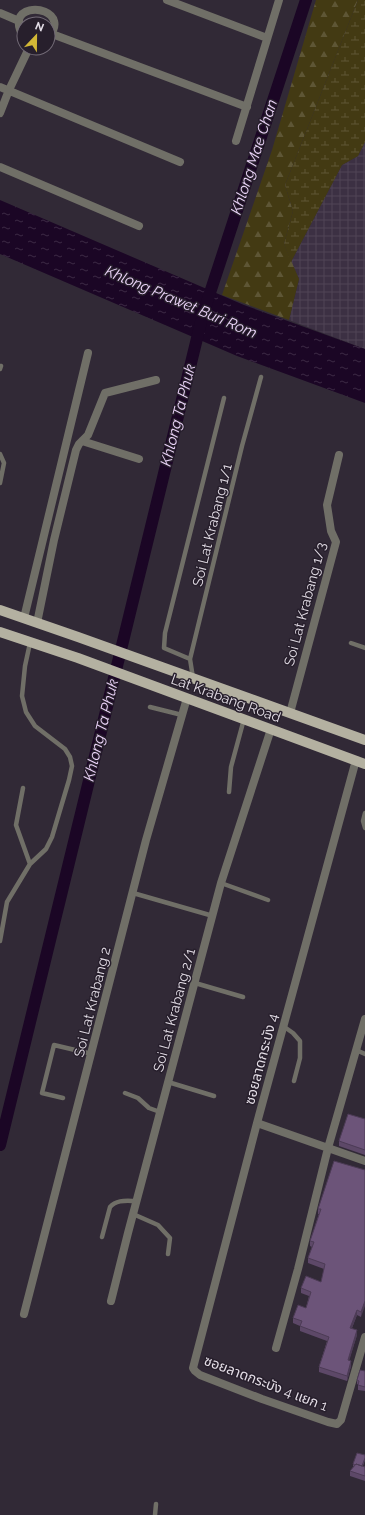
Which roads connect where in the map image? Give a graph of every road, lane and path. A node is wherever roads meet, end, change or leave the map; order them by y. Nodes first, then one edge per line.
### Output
1 (167, 0) edge
2 (279, 0) edge
3 (0, 13) edge
4 (21, 16) edge
5 (53, 16) edge
6 (16, 20) edge
7 (56, 38) edge
8 (267, 38) junction
9 (25, 56) edge
10 (0, 87) edge
11 (9, 90) junction
12 (247, 107) junction
13 (0, 113) edge
14 (236, 142) dead end
15 (180, 162) dead end
16 (0, 167) edge
17 (139, 226) dead end
18 (88, 353) dead end
19 (261, 377) dead end
20 (156, 380) dead end
21 (224, 398) dead end
22 (82, 441) junction
23 (0, 454) edge
24 (339, 455) dead end
25 (139, 459) dead end
26 (0, 483) edge
27 (0, 610) edge
28 (24, 618) junction
29 (37, 623) junction
30 (0, 632) edge
31 (30, 642) junction
32 (351, 643) dead end
33 (365, 648) edge
34 (190, 660) junction
35 (193, 679) junction
36 (187, 698) junction
37 (150, 707) dead end
38 (290, 713) junction
39 (182, 715) junction
40 (244, 719) junction
41 (271, 729) junction
42 (365, 740) edge
43 (360, 762) edge
44 (23, 788) dead end
45 (230, 792) dead end
46 (365, 813) edge
47 (365, 828) edge
48 (30, 864) junction
49 (221, 883) junction
50 (133, 893) junction
51 (268, 900) dead end
52 (213, 916) junction
53 (0, 941) edge
54 (195, 983) junction
55 (243, 997) dead end
56 (365, 1019) edge
57 (283, 1026) junction
58 (356, 1050) junction
59 (92, 1054) junction
60 (365, 1054) edge
61 (294, 1081) dead end
62 (168, 1082) junction
63 (125, 1093) dead end
64 (214, 1096) dead end
65 (63, 1098) dead end
66 (160, 1112) junction
67 (257, 1124) junction
68 (328, 1148) junction
69 (365, 1161) edge
70 (137, 1201) junction
71 (133, 1214) junction
72 (102, 1237) dead end
73 (168, 1254) dead end
74 (111, 1301) dead end
75 (24, 1314) dead end
76 (365, 1337) edge
77 (276, 1348) dead end
78 (193, 1364) joint
79 (156, 1504) dead end
80 (155, 1515) edge

1 - 8 street
2 - 8 street
3 - 6 street
4 - 5 street
7 - 12 street
8 - 12 street
9 - 11 street
10 - 11 street
11 - 13 street
11 - 15 street
12 - 14 street
16 - 17 street
18 - 28 street
19 - 34 lane, Soi Lat Krabang 1/1
20 - 22 street
21 - 34 lane
22 - 25 street
22 - 29 street
23 - 26 lane
24 - 38 street, Soi Lat Krabang 1/3
27 - 28 main road, Lat Krabang Road
28 - 29 main road, Lat Krabang Road
29 - 35 main road, Lat Krabang Road
30 - 31 main road, Lat Krabang Road
31 - 36 main road, Lat Krabang Road
31 - 48 lane
32 - 33 lane
34 - 35 lane, Soi Lat Krabang 1/1
35 - 38 main road, Lat Krabang Road
36 - 39 street, Soi Lat Krabang 2
36 - 40 main road, Lat Krabang Road
37 - 39 lane
38 - 42 main road, Lat Krabang Road
39 - 50 street, Soi Lat Krabang 2
40 - 41 main road, Lat Krabang Road
40 - 45 lane
41 - 43 main road, Lat Krabang Road
41 - 49 street, Soi Lat Krabang 2/1
43 - 57 street, ซอยลาดกระบัง 4
44 - 48 lane
46 - 47 lane
48 - 53 lane
49 - 51 lane
49 - 52 street, Soi Lat Krabang 2/1
50 - 52 lane
50 - 59 street, Soi Lat Krabang 2
52 - 54 street, Soi Lat Krabang 2/1
54 - 55 lane
54 - 62 street, Soi Lat Krabang 2/1
56 - 58 street
57 - 61 lane
57 - 67 street, ซอยลาดกระบัง 4
58 - 60 lane
58 - 68 street
59 - 65 lane
59 - 75 street, Soi Lat Krabang 2
62 - 64 lane
62 - 66 street, Soi Lat Krabang 2/1
63 - 66 lane
66 - 70 street, Soi Lat Krabang 2/1
67 - 68 street
67 - 78 street, ซอยลาดกระบัง 4
68 - 69 street
68 - 77 street
70 - 71 street, Soi Lat Krabang 2/1
70 - 72 lane
71 - 73 lane
71 - 74 street, Soi Lat Krabang 2/1
76 - 78 street, ซอยลาดกระบัง 4 แยก 1
79 - 80 lane

